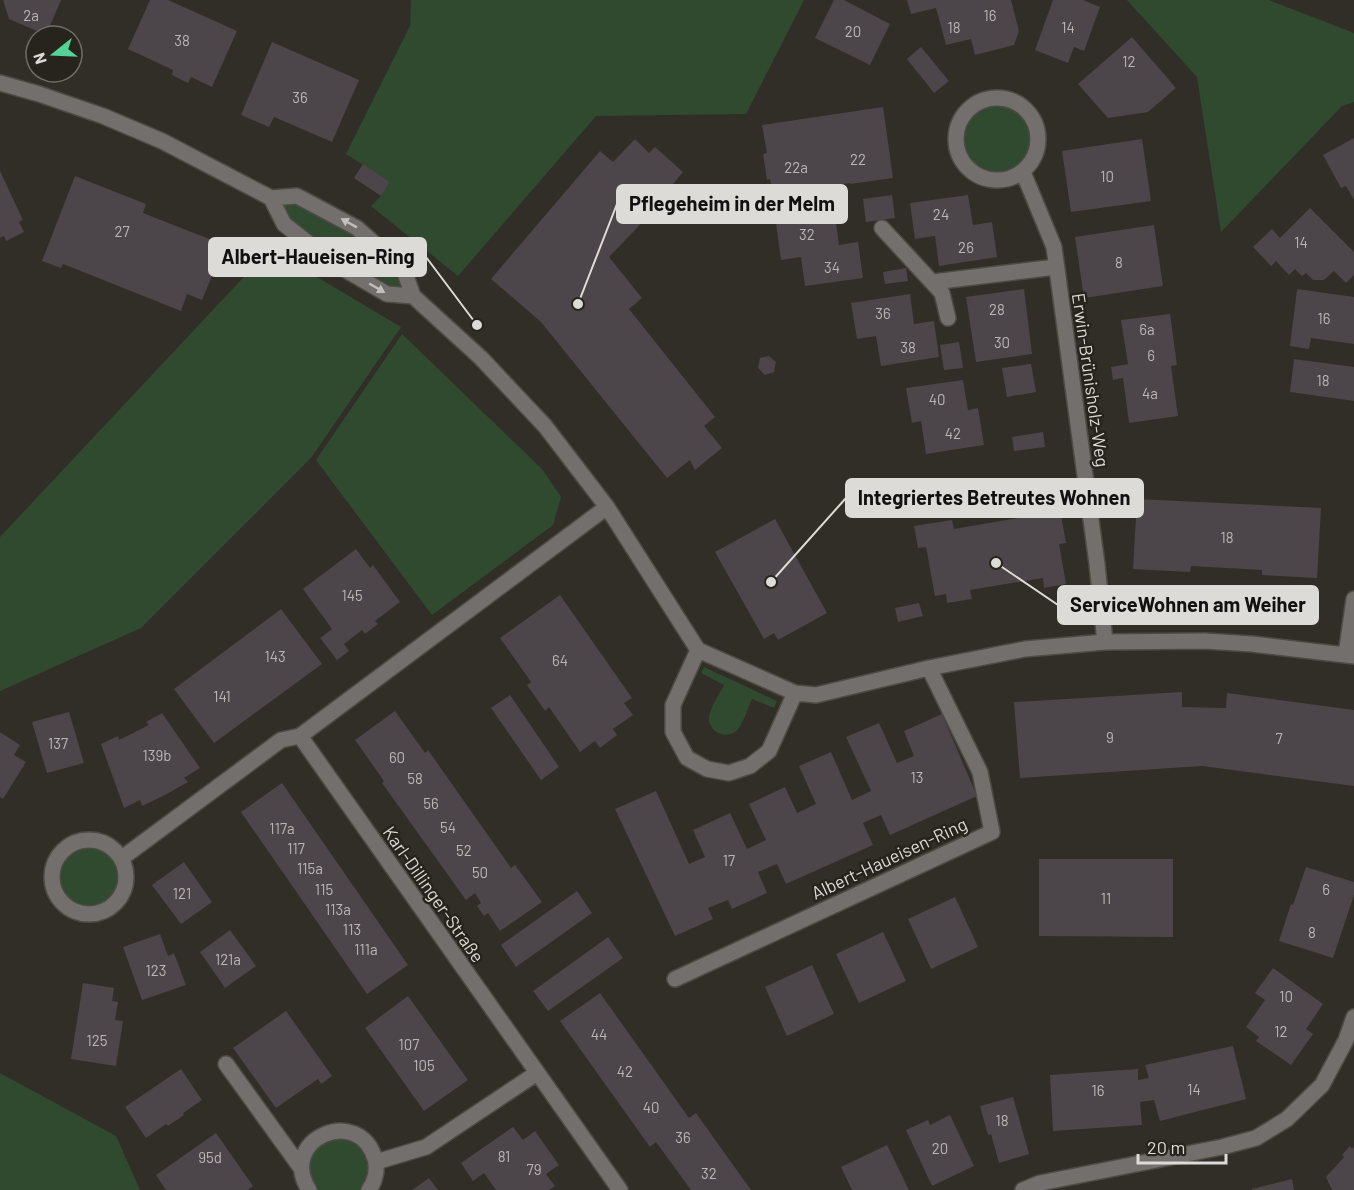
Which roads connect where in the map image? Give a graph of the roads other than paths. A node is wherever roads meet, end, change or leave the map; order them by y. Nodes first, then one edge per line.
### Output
1 (0, 83) edge
2 (1023, 172) junction
3 (271, 198) junction
4 (882, 228) dead end
5 (1056, 267) junction
6 (933, 282) junction
7 (414, 296) junction
8 (948, 318) dead end
9 (607, 507) junction
10 (1354, 599) edge
11 (1105, 642) junction
12 (698, 650) junction
13 (1350, 655) edge
14 (929, 668) junction
15 (795, 693) junction
16 (300, 736) junction
17 (122, 858) junction
18 (675, 979) dead end
19 (1354, 1017) edge
20 (226, 1064) dead end
21 (537, 1073) junction
22 (376, 1161) junction
23 (301, 1168) junction
24 (309, 1190) edge
25 (369, 1190) edge
26 (620, 1190) edge
27 (1023, 1190) edge

1 - 3 street
2 - 2 street
2 - 5 street, Erwin-Brünisholz-Weg
3 -> 7 street
7 -> 3 street
4 - 6 street
5 - 6 street
5 - 11 street, Erwin-Brünisholz-Weg
6 - 8 street
7 - 9 street
9 - 12 street
9 - 16 street
10 - 13 street
11 - 13 street
11 - 14 street
12 - 15 street
12 - 15 street
14 - 15 street
14 - 18 street, Albert-Haueisen-Ring
16 - 17 street
16 - 21 street, Karl-Dillinger-Straße
17 - 17 street
19 - 27 street
20 - 23 street
21 - 22 street
21 - 26 street, Karl-Dillinger-Straße
22 - 23 street
22 - 25 street
23 - 24 street

